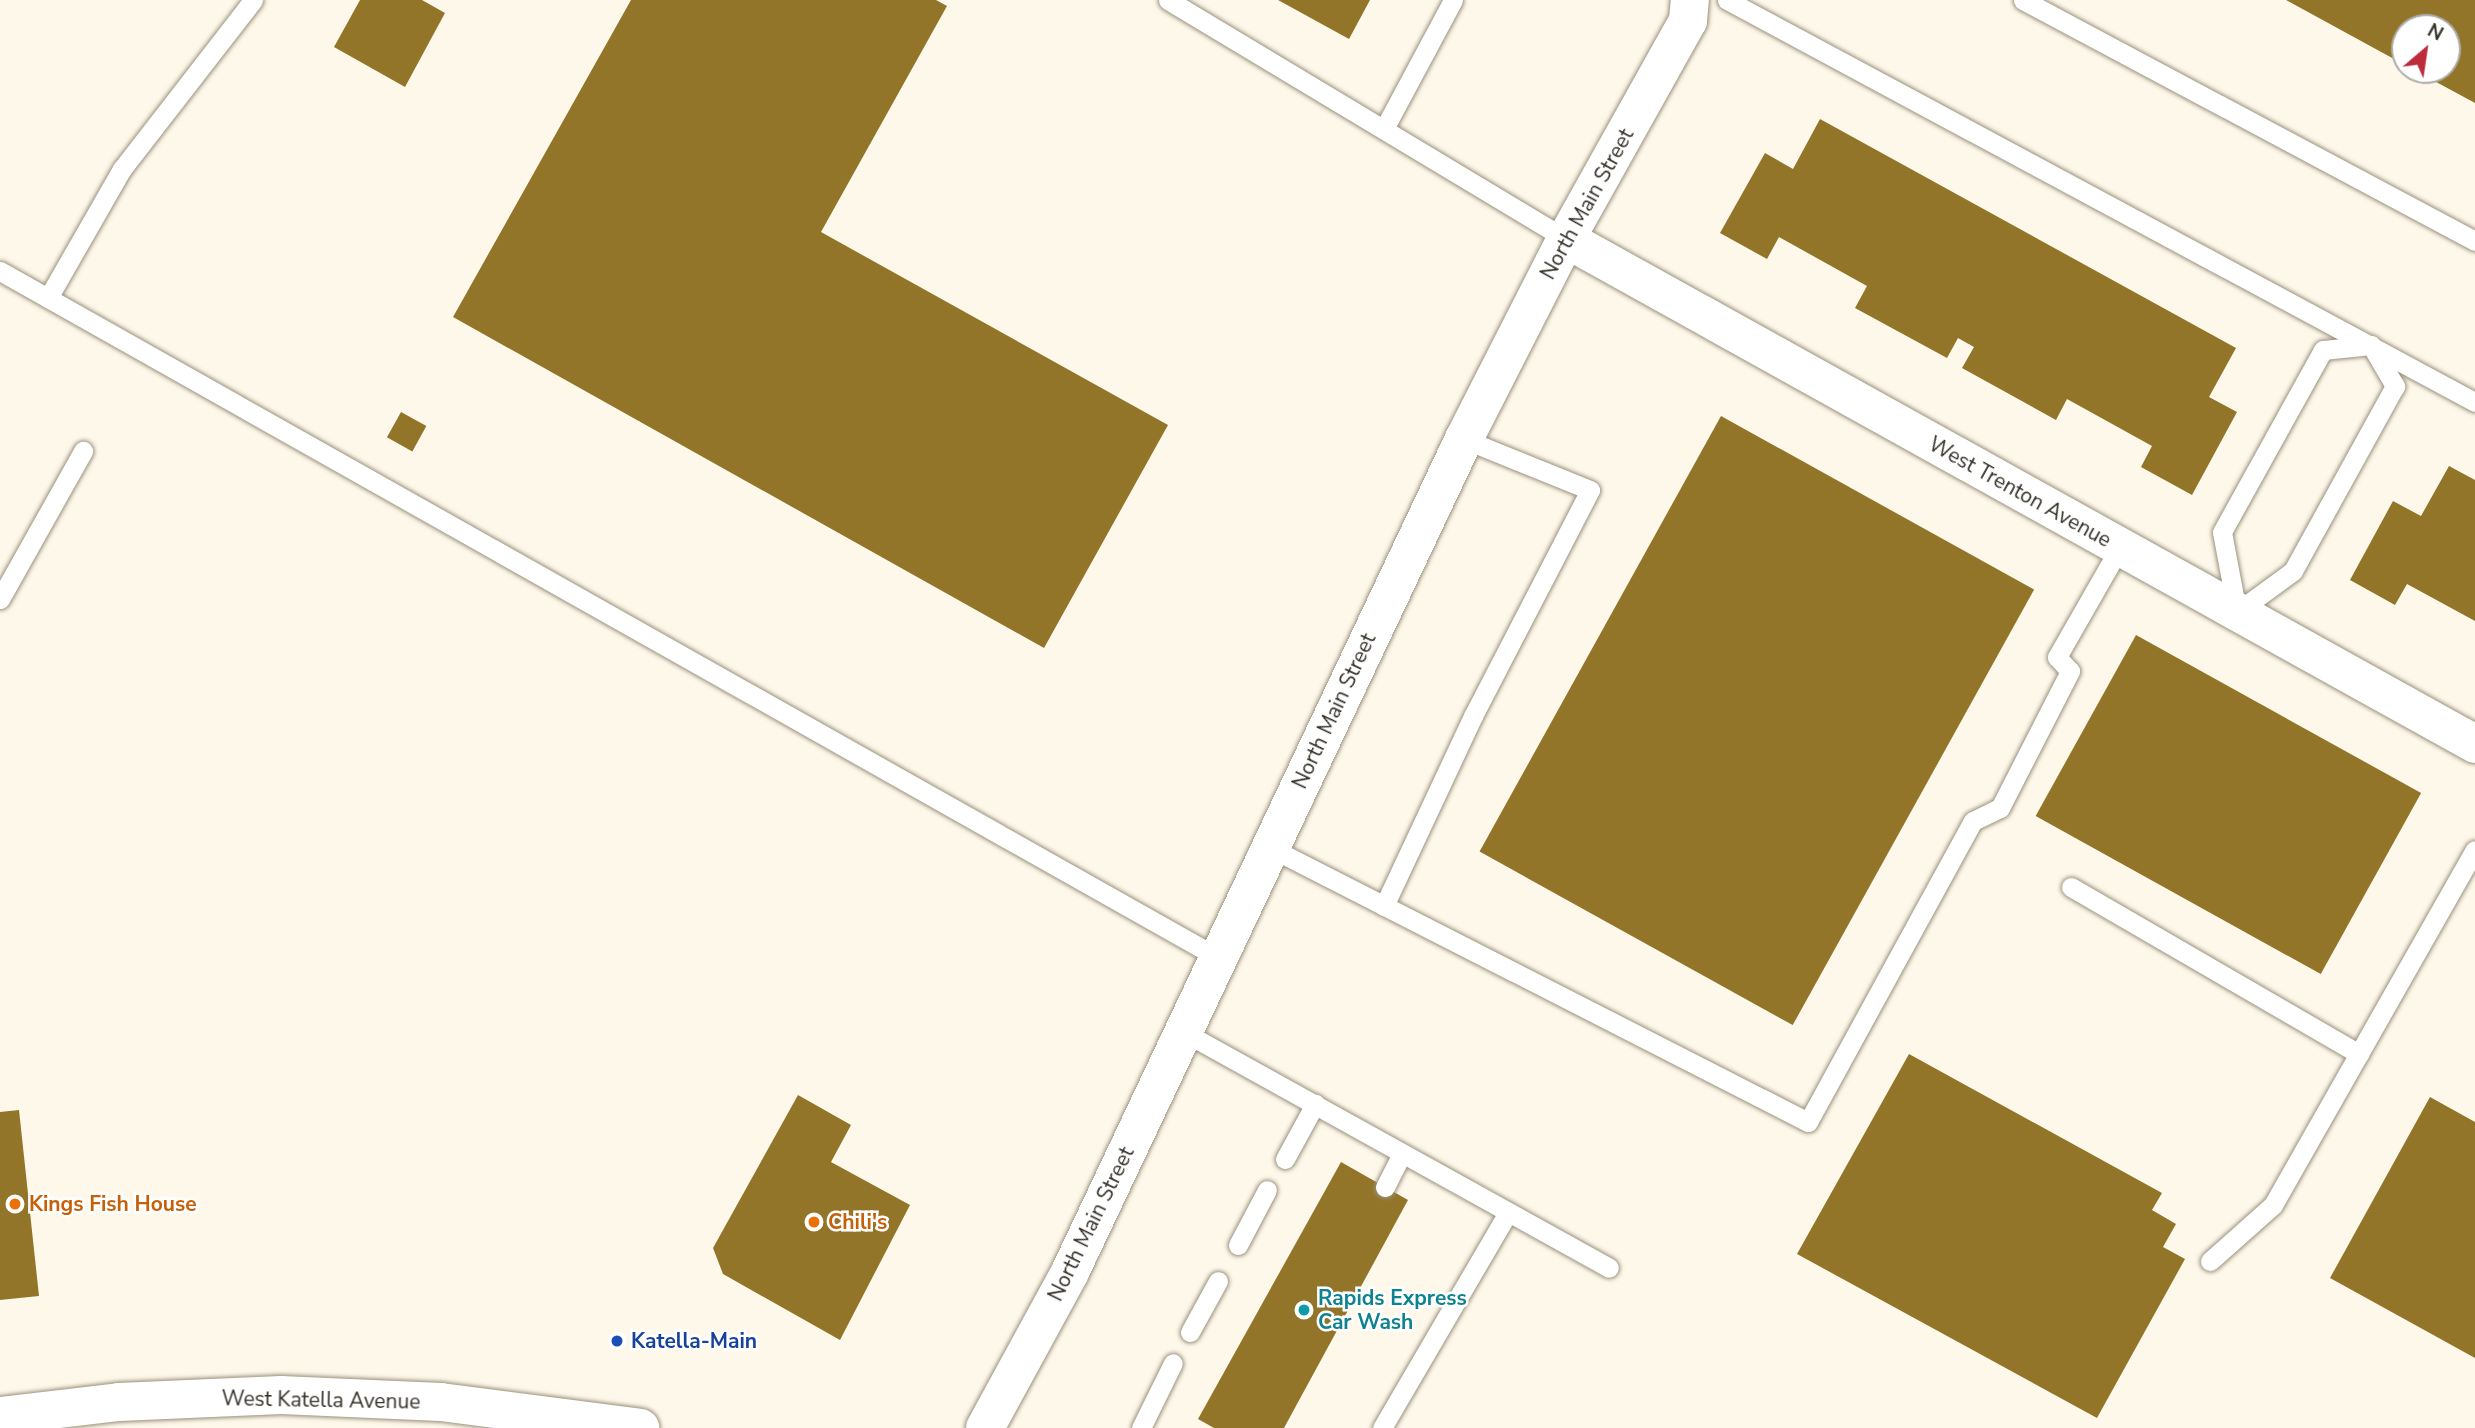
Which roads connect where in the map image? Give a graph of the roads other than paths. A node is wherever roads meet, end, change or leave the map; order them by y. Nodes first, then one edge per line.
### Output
1 (253, 0) edge
2 (1168, 0) edge
3 (1453, 0) edge
4 (1690, 0) edge
5 (1727, 0) edge
6 (2023, 0) edge
7 (1385, 127) junction
8 (1566, 239) junction
9 (2475, 241) edge
10 (0, 271) edge
11 (48, 298) junction
12 (2371, 345) junction
13 (2475, 402) edge
14 (1464, 439) junction
15 (83, 451) dead end
16 (2120, 547) junction
17 (0, 599) edge
18 (2237, 612) junction
19 (2475, 744) edge
20 (1269, 848) junction
21 (2475, 850) edge
22 (2071, 887) dead end
23 (1384, 906) junction
24 (1217, 957) junction
25 (1182, 1031) junction
26 (2359, 1054) junction
27 (1315, 1104) junction
28 (1402, 1154) junction
29 (1285, 1159) dead end
30 (1385, 1187) dead end
31 (1267, 1190) dead end
32 (1508, 1212) junction
33 (1238, 1245) dead end
34 (2210, 1261) dead end
35 (1609, 1268) dead end
36 (1218, 1281) dead end
37 (1190, 1332) dead end
38 (1173, 1363) dead end
39 (0, 1416) edge
40 (640, 1428) edge
41 (985, 1428) edge
42 (1140, 1428) edge
43 (1382, 1428) edge

1 - 11 lane
2 - 7 lane
3 - 7 lane
4 - 8 main road, North Main Street
5 - 12 lane
6 - 9 lane
7 - 8 lane
8 - 14 main road, North Main Street
8 - 16 main road, West Trenton Avenue
10 - 11 lane
11 - 24 lane
12 - 13 lane
12 - 18 lane
12 - 18 lane
14 - 20 main road, North Main Street
14 - 23 lane
15 - 17 lane
16 - 18 main road, West Trenton Avenue
16 - 23 lane
18 - 19 main road, West Trenton Avenue
20 - 23 lane
20 - 24 main road, North Main Street
21 - 26 lane
22 - 26 lane
24 - 25 main road, North Main Street
25 - 27 lane
25 - 41 main road, North Main Street
26 - 34 lane
27 - 28 lane
27 - 29 lane
28 - 30 lane
28 - 32 lane
31 - 33 lane
32 - 35 lane
32 - 43 lane
36 - 37 lane
38 - 42 lane
39 - 40 main road, West Katella Avenue

